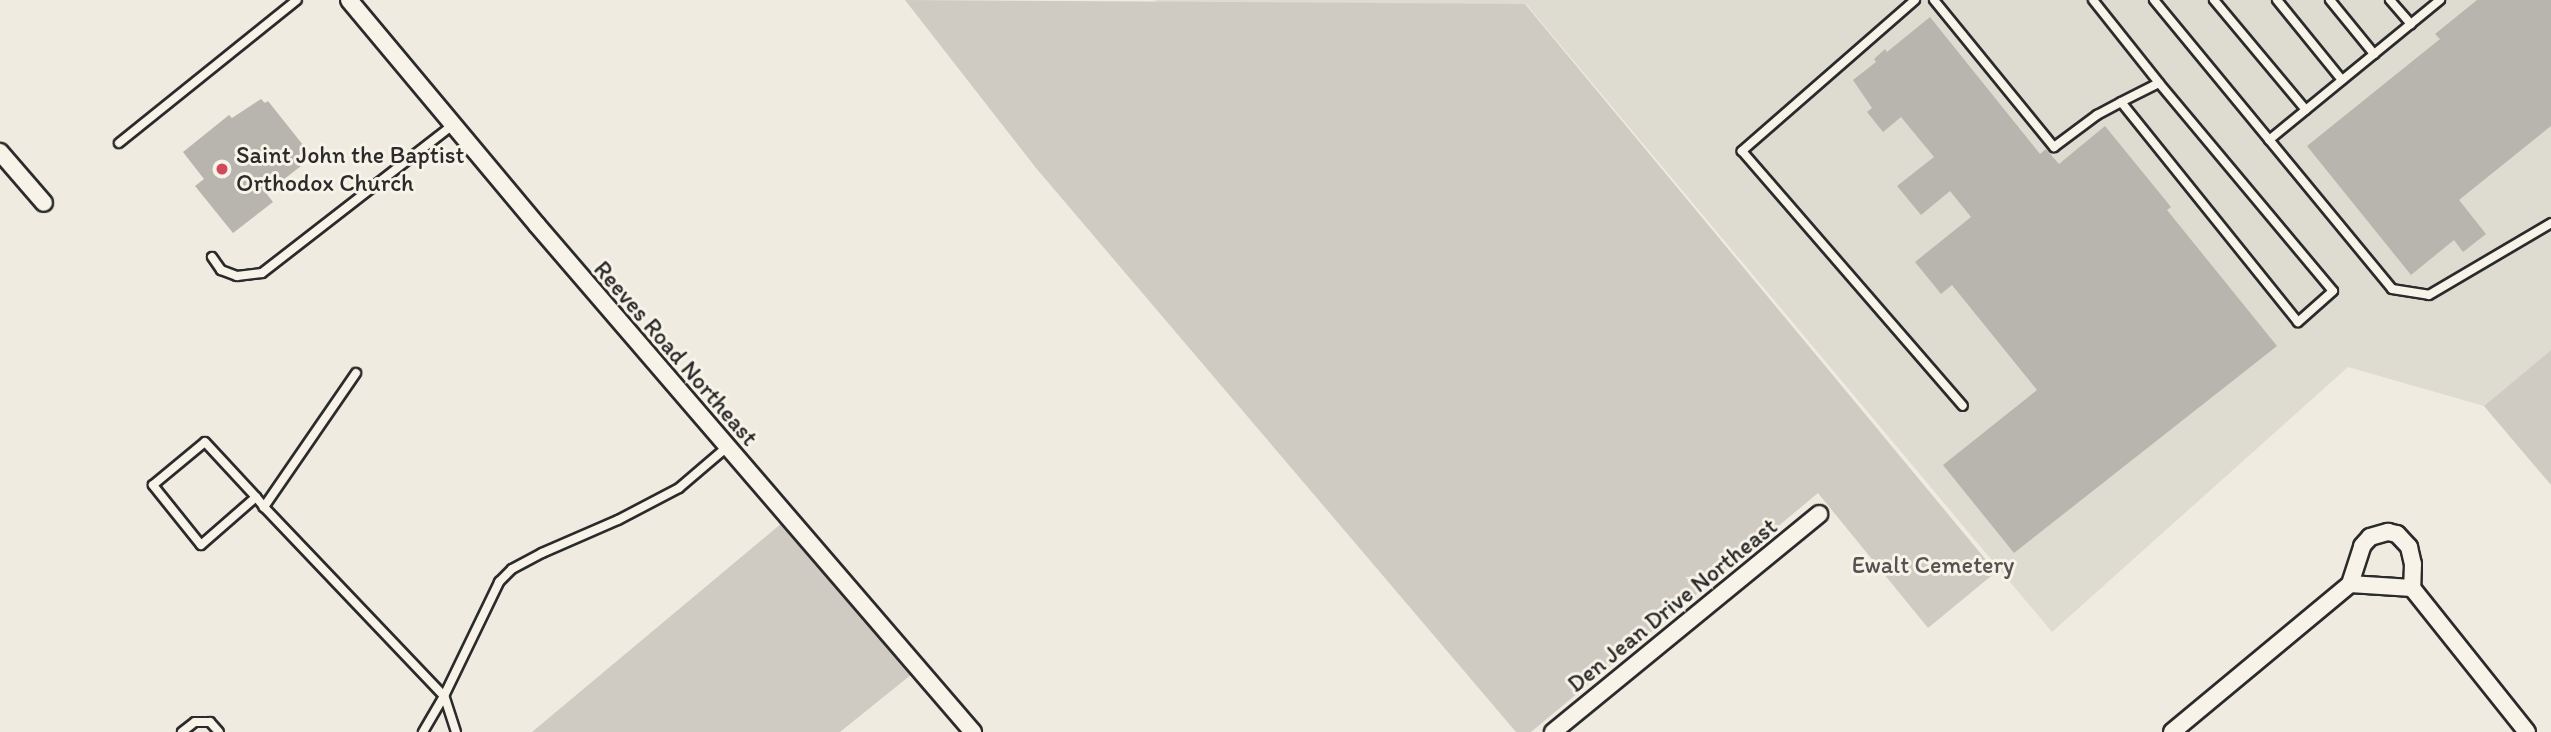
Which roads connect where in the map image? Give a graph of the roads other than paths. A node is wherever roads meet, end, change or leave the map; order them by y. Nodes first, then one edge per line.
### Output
1 (297, 0) edge
2 (349, 0) edge
3 (1916, 0) edge
4 (1934, 0) edge
5 (2093, 0) edge
6 (2154, 0) edge
7 (2214, 0) edge
8 (2277, 0) edge
9 (2330, 0) edge
10 (2390, 0) edge
11 (2441, 0) edge
12 (2411, 24) junction
13 (2374, 54) junction
14 (2342, 80) junction
15 (2158, 83) junction
16 (2121, 103) junction
17 (2306, 110) junction
18 (453, 125) junction
19 (2269, 140) junction
20 (119, 142) dead end
21 (0, 152) edge
22 (44, 204) dead end
23 (2551, 223) edge
24 (212, 257) dead end
25 (356, 373) dead end
26 (1963, 407) dead end
27 (727, 447) junction
28 (256, 497) junction
29 (264, 507) junction
30 (1819, 514) dead end
31 (2350, 584) junction
32 (2412, 588) junction
33 (444, 696) junction
34 (182, 732) edge
35 (219, 732) edge
36 (424, 732) edge
37 (456, 732) edge
38 (973, 732) edge
39 (1553, 732) edge
40 (2172, 732) edge
41 (2527, 732) edge

1 - 20 lane
2 - 18 street, Reeves Road Northeast
3 - 26 lane
4 - 16 lane
5 - 15 lane
6 - 19 lane
7 - 17 lane
8 - 14 lane
9 - 13 lane
10 - 12 lane
11 - 12 lane
12 - 13 lane
13 - 14 lane
14 - 17 lane
15 - 16 lane
15 - 16 lane
17 - 19 lane
18 - 24 lane
18 - 27 street, Reeves Road Northeast
19 - 23 lane
21 - 22 street
25 - 29 lane
27 - 33 lane
27 - 38 street, Reeves Road Northeast
28 - 28 lane
28 - 29 lane
29 - 33 lane
30 - 39 street, Den Jean Drive Northeast
31 - 32 street
31 - 32 street
31 - 40 street
32 - 41 street
33 - 36 lane
33 - 37 lane
34 - 35 lane

